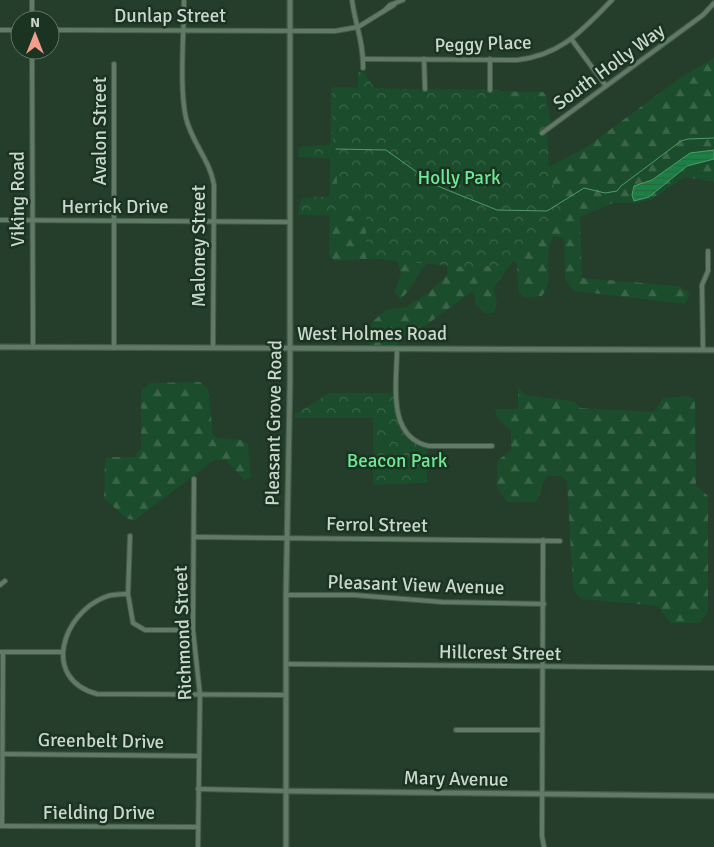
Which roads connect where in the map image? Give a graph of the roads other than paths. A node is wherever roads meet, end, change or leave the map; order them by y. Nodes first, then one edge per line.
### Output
1 (184, 0) edge
2 (290, 0) edge
3 (352, 0) edge
4 (403, 0) edge
5 (610, 1) edge
6 (714, 3) edge
7 (358, 27) junction
8 (60, 30) edge
9 (184, 30) junction
10 (290, 31) junction
11 (572, 40) junction
12 (363, 59) junction
13 (424, 59) junction
14 (490, 59) junction
15 (32, 60) edge
16 (114, 64) dead end
17 (363, 68) dead end
18 (606, 86) junction
19 (425, 89) dead end
20 (490, 90) dead end
21 (542, 133) dead end
22 (0, 220) edge
23 (32, 220) junction
24 (114, 220) junction
25 (213, 221) junction
26 (290, 222) junction
27 (708, 251) dead end
28 (0, 347) edge
29 (33, 347) junction
30 (114, 348) junction
31 (213, 348) junction
32 (290, 348) junction
33 (397, 349) junction
34 (702, 350) junction
35 (714, 350) edge
36 (492, 446) dead end
37 (194, 479) dead end
38 (130, 536) dead end
39 (194, 538) junction
40 (288, 538) junction
41 (543, 540) junction
42 (560, 541) dead end
43 (5, 581) dead end
44 (0, 585) edge
45 (128, 594) junction
46 (286, 595) junction
47 (544, 604) junction
48 (193, 630) junction
49 (1, 652) edge
50 (64, 652) junction
51 (286, 664) junction
52 (543, 667) junction
53 (714, 668) edge
54 (200, 695) junction
55 (286, 695) junction
56 (1, 710) edge
57 (456, 730) dead end
58 (542, 730) junction
59 (3, 754) junction
60 (199, 756) junction
61 (1, 766) edge
62 (198, 789) junction
63 (286, 791) junction
64 (542, 795) junction
65 (714, 796) edge
66 (1, 826) edge
67 (198, 827) junction
68 (198, 847) edge
69 (286, 847) edge
70 (544, 847) edge

1 - 9 street, Maloney Street
2 - 10 street, Pleasant Grove Road
3 - 7 street
4 - 7 street
5 - 11 street, Peggy Place
6 - 18 street, South Holly Way
7 - 10 street, Dunlap Street
7 - 12 street
8 - 9 street, Dunlap Street
9 - 10 street, Dunlap Street
9 - 25 street, Maloney Street
10 - 26 street, Pleasant Grove Road
11 - 14 street, Peggy Place
11 - 18 street
12 - 13 street, Peggy Place
12 - 17 street
13 - 14 street, Peggy Place
13 - 19 street
14 - 20 street
15 - 23 street, Viking Road
16 - 24 street, Avalon Street
18 - 21 street, South Holly Way
22 - 23 street, Herrick Drive
23 - 24 street, Herrick Drive
23 - 29 street, Viking Road
24 - 25 street, Herrick Drive
24 - 30 street, Avalon Street
25 - 26 street, Herrick Drive
25 - 31 street, Maloney Street
26 - 32 street, Pleasant Grove Road
27 - 34 street
28 - 29 street, West Holmes Road
29 - 30 street, West Holmes Road
30 - 31 street, West Holmes Road
31 - 32 street, West Holmes Road
32 - 33 street, West Holmes Road
32 - 40 street, Pleasant Grove Road
33 - 34 street, West Holmes Road
33 - 36 street
34 - 35 street, West Holmes Road
37 - 39 street, Richmond Street
38 - 45 street
39 - 40 street, Ferrol Street
39 - 48 street, Richmond Street
40 - 41 street, Ferrol Street
40 - 46 street, Pleasant Grove Road
41 - 42 street, Ferrol Street
41 - 47 street
43 - 44 street
45 - 48 street
45 - 50 street
46 - 47 street, Pleasant View Avenue
46 - 51 street, Pleasant Grove Road
47 - 52 street
48 - 54 street, Richmond Street
49 - 50 street
49 - 56 street
50 - 54 street
51 - 52 street, Hillcrest Street
51 - 55 street, Pleasant Grove Road
52 - 53 street, Hillcrest Street
52 - 58 street
54 - 55 street
54 - 60 street, Richmond Street
55 - 63 street, Pleasant Grove Road
56 - 59 street
57 - 58 street
58 - 64 street
59 - 60 street, Greenbelt Drive
59 - 61 street
60 - 62 street, Richmond Street
61 - 66 street
62 - 63 street, Mary Avenue
62 - 67 street
63 - 64 street, Mary Avenue
63 - 69 street, Pleasant Grove Road
64 - 65 street, Mary Avenue
64 - 70 street
66 - 67 street, Fielding Drive
67 - 68 street

